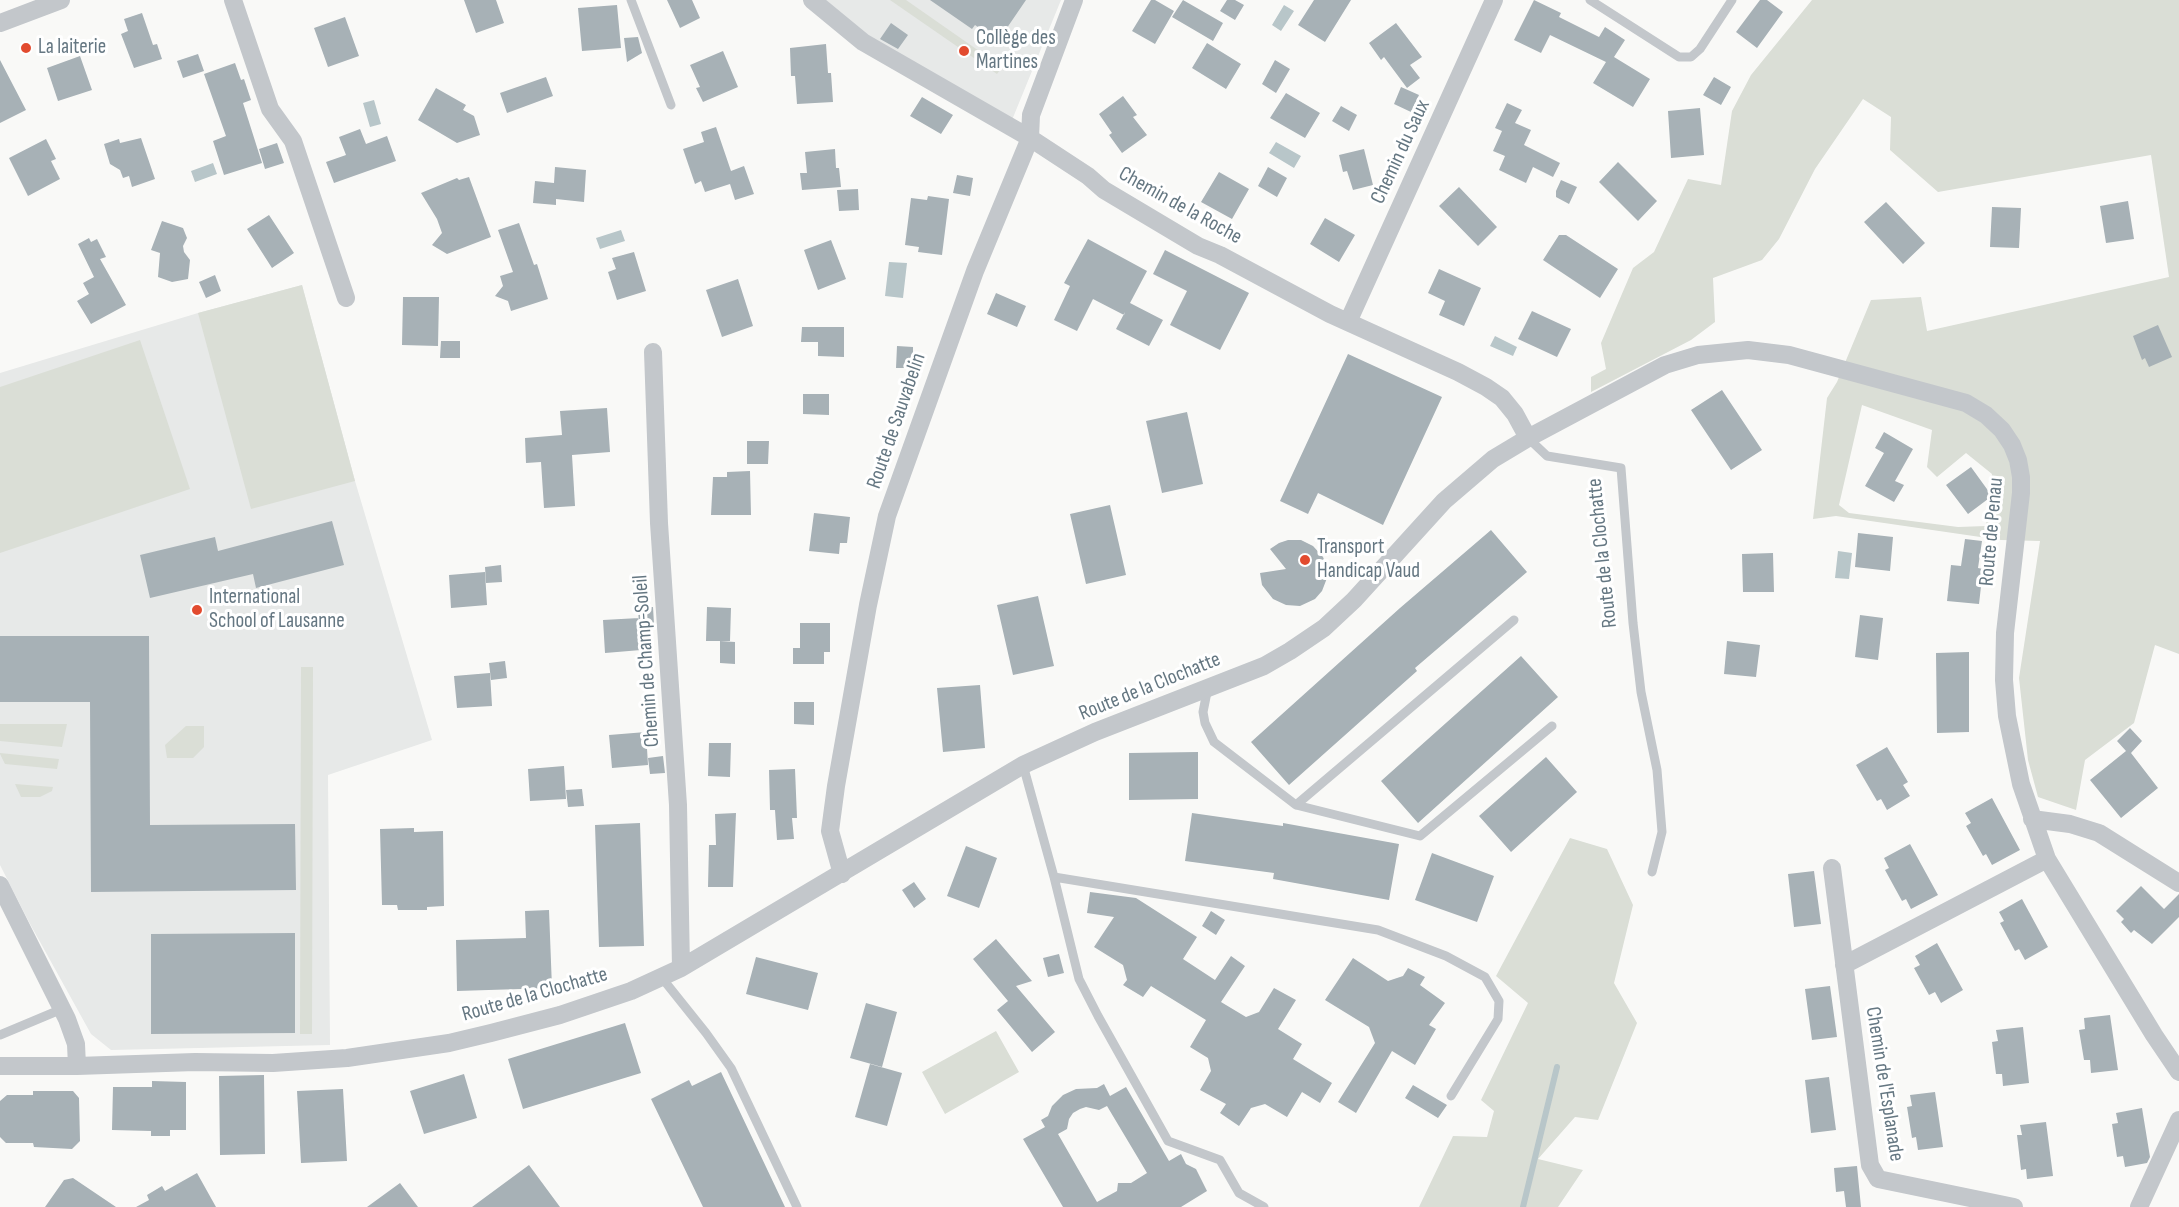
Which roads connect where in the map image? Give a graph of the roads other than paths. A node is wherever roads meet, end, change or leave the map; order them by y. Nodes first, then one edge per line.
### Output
1 (61, 0) edge
2 (233, 0) edge
3 (632, 0) edge
4 (812, 0) edge
5 (1074, 0) edge
6 (1494, 0) edge
7 (1590, 0) edge
8 (1732, 0) edge
9 (0, 23) edge
10 (671, 105) dead end
11 (1030, 138) junction
12 (346, 298) dead end
13 (1348, 322) junction
14 (653, 352) dead end
15 (1528, 438) junction
16 (1514, 620) dead end
17 (1208, 687) junction
18 (1552, 726) dead end
19 (1023, 765) junction
20 (1296, 805) junction
21 (2032, 819) junction
22 (2047, 859) junction
23 (1832, 868) dead end
24 (1652, 872) dead end
25 (842, 874) junction
26 (1054, 877) junction
27 (2179, 883) edge
28 (0, 885) edge
29 (1844, 964) junction
30 (681, 968) junction
31 (662, 978) junction
32 (62, 1009) junction
33 (0, 1035) edge
34 (0, 1066) edge
35 (77, 1066) junction
36 (2179, 1072) edge
37 (1451, 1096) dead end
38 (2179, 1120) edge
39 (797, 1207) edge
40 (1264, 1207) edge
41 (2014, 1207) edge
42 (2139, 1207) edge

1 - 9 street
2 - 12 street
3 - 10 lane
4 - 11 street, Chemin de la Roche
5 - 11 street, Route de Sauvabelin
6 - 13 street, Chemin du Saux
7 - 8 lane
11 - 13 street, Chemin de la Roche
11 - 25 street, Route de Sauvabelin
13 - 15 street, Chemin de la Roche
14 - 30 street, Chemin de Champ-Soleil
15 - 17 street, Route de la Clochatte
15 - 21 street, Route de Penau
15 - 24 lane, Route de la Clochatte
16 - 20 lane
17 - 19 street, Route de la Clochatte
17 - 20 lane
18 - 20 lane
19 - 25 street, Route de la Clochatte
19 - 26 lane
21 - 22 street, Route de Penau
21 - 27 street
22 - 29 street
22 - 36 street, Route de Penau
23 - 29 street, Chemin de l'Esplanade
25 - 30 street, Route de la Clochatte
26 - 37 lane
26 - 40 lane
28 - 32 street
29 - 41 street, Chemin de l'Esplanade
30 - 31 street, Route de la Clochatte
31 - 35 street, Route de la Clochatte
31 - 39 lane
32 - 33 lane
32 - 35 street
34 - 35 street, Route de la Clochatte
38 - 42 street

